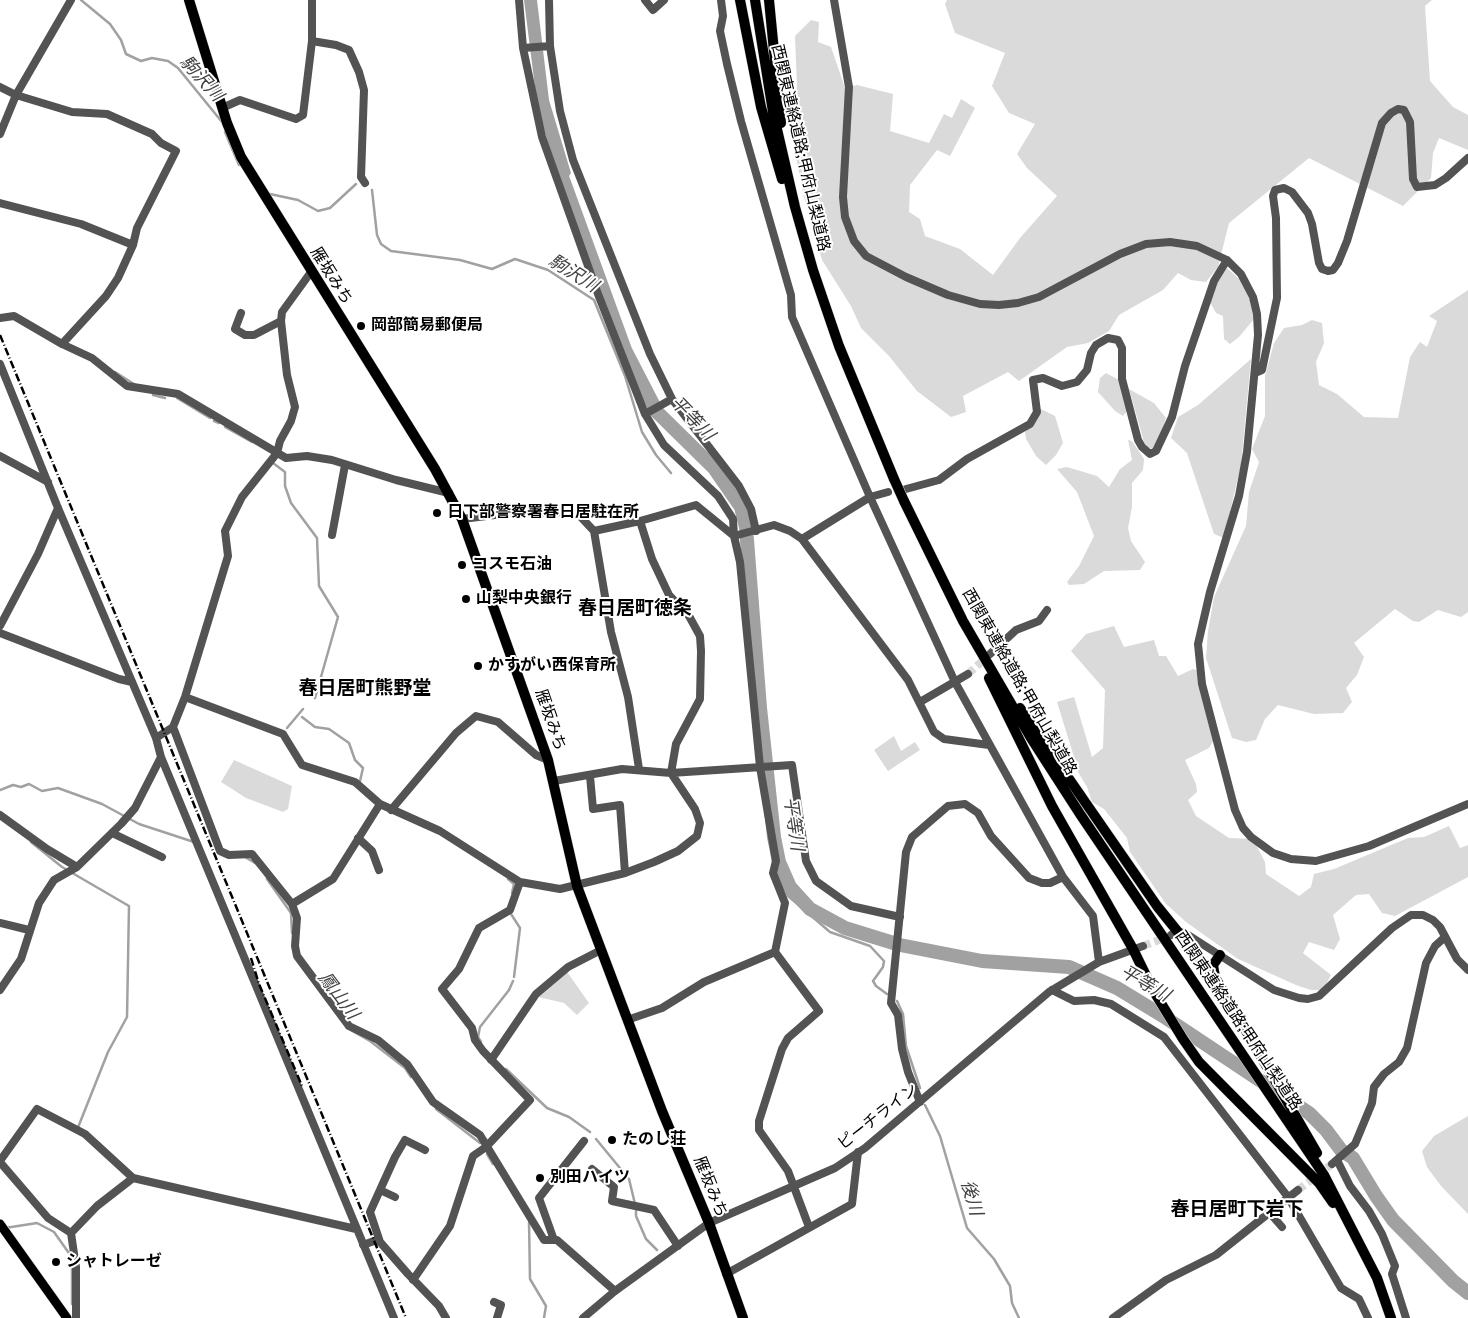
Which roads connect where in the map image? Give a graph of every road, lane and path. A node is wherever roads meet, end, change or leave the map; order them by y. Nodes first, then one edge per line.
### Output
1 (71, 0) edge
2 (189, 0) edge
3 (312, 0) edge
4 (519, 0) edge
5 (549, 0) edge
6 (645, 0) edge
7 (664, 0) edge
8 (721, 0) edge
9 (740, 0) edge
10 (754, 0) edge
11 (769, 0) edge
12 (834, 0) edge
13 (312, 41) junction
14 (550, 46) junction
15 (523, 48) junction
16 (0, 87) edge
17 (16, 95) junction
18 (222, 108) junction
19 (0, 134) edge
20 (1468, 158) edge
21 (784, 162) junction
22 (365, 183) dead end
23 (0, 204) edge
24 (133, 245) junction
25 (1227, 260) junction
26 (813, 270) junction
27 (312, 272) junction
28 (241, 313) dead end
29 (0, 318) edge
30 (281, 322) junction
31 (62, 344) junction
32 (0, 364) edge
33 (1255, 374) junction
34 (672, 399) junction
35 (645, 414) junction
36 (277, 453) junction
37 (0, 456) edge
38 (345, 464) junction
39 (48, 482) junction
40 (906, 490) dead end
41 (888, 492) dead end
42 (448, 493) junction
43 (870, 498) junction
44 (58, 508) junction
45 (462, 519) junction
46 (640, 521) junction
47 (594, 530) junction
48 (756, 530) junction
49 (332, 535) dead end
50 (737, 536) junction
51 (802, 539) junction
52 (1047, 610) dead end
53 (964, 621) junction
54 (0, 626) edge
55 (0, 633) edge
56 (989, 658) junction
57 (968, 674) tunnel mouth
58 (132, 682) junction
59 (955, 682) junction
60 (185, 697) junction
61 (920, 702) junction
62 (172, 729) junction
63 (156, 738) junction
64 (988, 745) junction
65 (161, 757) junction
66 (548, 760) junction
67 (760, 767) junction
68 (640, 769) junction
69 (671, 773) junction
70 (590, 776) junction
71 (554, 781) junction
72 (380, 804) junction
73 (1468, 804) edge
74 (391, 810) junction
75 (0, 815) edge
76 (112, 833) junction
77 (358, 838) junction
78 (162, 857) dead end
79 (77, 867) junction
80 (379, 870) dead end
81 (625, 873) junction
82 (1063, 877) junction
83 (520, 882) junction
84 (576, 886) junction
85 (292, 904) junction
86 (899, 921) junction
87 (0, 923) edge
88 (29, 930) junction
89 (1174, 934) junction
90 (1445, 937) junction
91 (1138, 947) junction
92 (601, 950) junction
93 (774, 952) junction
94 (1220, 955) junction
95 (1099, 962) junction
96 (1468, 970) edge
97 (1216, 979) junction
98 (0, 990) edge
99 (1052, 990) junction
100 (627, 1020) junction
101 (491, 1060) junction
102 (920, 1102) junction
103 (584, 1141) dead end
104 (486, 1147) junction
105 (425, 1150) dead end
106 (858, 1152) junction
107 (0, 1161) edge
108 (592, 1169) dead end
109 (133, 1178) junction
110 (795, 1186) junction
111 (380, 1190) junction
112 (1298, 1190) tunnel mouth
113 (395, 1197) dead end
114 (1288, 1197) junction
115 (1337, 1198) junction
116 (1269, 1212) junction
117 (709, 1223) junction
118 (0, 1224) edge
119 (809, 1227) junction
120 (1282, 1227) dead end
121 (356, 1229) junction
122 (71, 1233) junction
123 (554, 1240) junction
124 (380, 1242) junction
125 (363, 1244) junction
126 (678, 1246) junction
127 (1365, 1252) junction
128 (726, 1274) junction
129 (413, 1280) junction
130 (615, 1291) junction
131 (494, 1302) dead end
132 (67, 1318) edge
133 (76, 1318) edge
134 (394, 1318) edge
135 (446, 1318) edge
136 (497, 1318) edge
137 (583, 1318) edge
138 (743, 1318) edge
139 (1113, 1318) edge
140 (1368, 1318) edge
141 (1391, 1318) edge
142 (1406, 1318) edge

1 - 17 street
2 - 18 highway, 雁坂みち
3 - 13 street
4 - 15 street
5 - 14 street
6 - 7 street
8 - 43 street
9 - 26 highway
10 - 21 highway, 西関東連絡道路;甲府山梨道路
11 - 21 highway
12 - 25 street
13 - 18 street
13 - 22 street
14 - 15 street
14 - 34 street
15 - 35 street
16 - 17 street
17 - 19 street
17 - 24 street
18 - 27 highway, 雁坂みち
20 - 33 street
21 - 26 highway, 西関東連絡道路;甲府山梨道路
23 - 24 street
24 - 31 street
25 - 33 street
25 - 40 street
26 - 53 highway, 西関東連絡道路;甲府山梨道路, bridge
27 - 30 street
27 - 42 highway, 雁坂みち
28 - 30 street
29 - 31 street
30 - 36 street
31 - 36 street
32 - 39 street
33 - 73 street
34 - 35 street
34 - 48 street
35 - 50 street
36 - 38 street
36 - 60 street
37 - 39 street
38 - 42 street
38 - 49 street
39 - 44 street
41 - 43 street
42 - 45 highway, 雁坂みち
43 - 51 street
43 - 59 street
44 - 54 street
44 - 58 street
45 - 47 street
45 - 66 highway, 雁坂みち
46 - 47 street
46 - 50 street
46 - 69 street
47 - 68 street
48 - 50 street
48 - 51 street
50 - 67 street
51 - 61 street
52 - 56 street
53 - 56 highway, 西関東連絡道路;甲府山梨道路
53 - 91 highway
55 - 58 street
56 - 89 highway
56 - 115 highway, 西関東連絡道路;甲府山梨道路
57 - 59 street
58 - 63 street
59 - 61 street
59 - 64 street
60 - 62 street
60 - 72 street
61 - 64 street
62 - 63 street
62 - 85 street
63 - 65 street
64 - 82 street
65 - 76 street
65 - 121 street
66 - 71 highway, 雁坂みち
66 - 74 street
67 - 69 street
67 - 86 street
67 - 93 street
68 - 69 street
68 - 70 street
69 - 81 street
70 - 71 street
70 - 81 street
71 - 84 highway, 雁坂みち
72 - 74 street
72 - 77 street
74 - 83 street
75 - 79 street
76 - 78 street
76 - 79 street
77 - 80 street
77 - 85 street
79 - 88 street
81 - 84 street
82 - 86 street
82 - 95 street
83 - 84 street
83 - 101 street
84 - 92 highway, 雁坂みち
85 - 104 street
86 - 102 street
87 - 88 street
88 - 98 street
89 - 94 street
89 - 97 highway
90 - 94 street
90 - 96 street
90 - 142 street
91 - 95 street, ピーチライン
91 - 127 highway
92 - 100 highway, 雁坂みち
92 - 101 street
93 - 100 street
93 - 110 street
94 - 97 highway
95 - 99 street, ピーチライン
97 - 115 highway
99 - 102 street, ピーチライン
99 - 114 street
100 - 117 highway, 雁坂みち
101 - 104 street
102 - 106 street, ピーチライン
103 - 123 street
104 - 123 street
104 - 129 street
105 - 111 street
106 - 110 street, ピーチライン
106 - 119 street
107 - 109 street
107 - 122 street
108 - 126 street
109 - 121 street
109 - 122 street
110 - 117 street, ピーチライン
110 - 119 street
111 - 113 street
111 - 124 street
112 - 114 street
114 - 116 street
114 - 140 street
115 - 127 highway, 西関東連絡道路;甲府山梨道路
116 - 120 street
116 - 139 street
117 - 126 street, ピーチライン
117 - 128 highway, 雁坂みち
118 - 132 main road
119 - 128 street
121 - 125 street
122 - 133 street
123 - 130 street
124 - 125 street
124 - 129 street
125 - 134 street
126 - 130 street, ピーチライン
127 - 141 highway, 西関東連絡道路;甲府山梨道路
128 - 138 highway, 雁坂みち
129 - 135 street
130 - 137 street, ピーチライン
131 - 136 street

